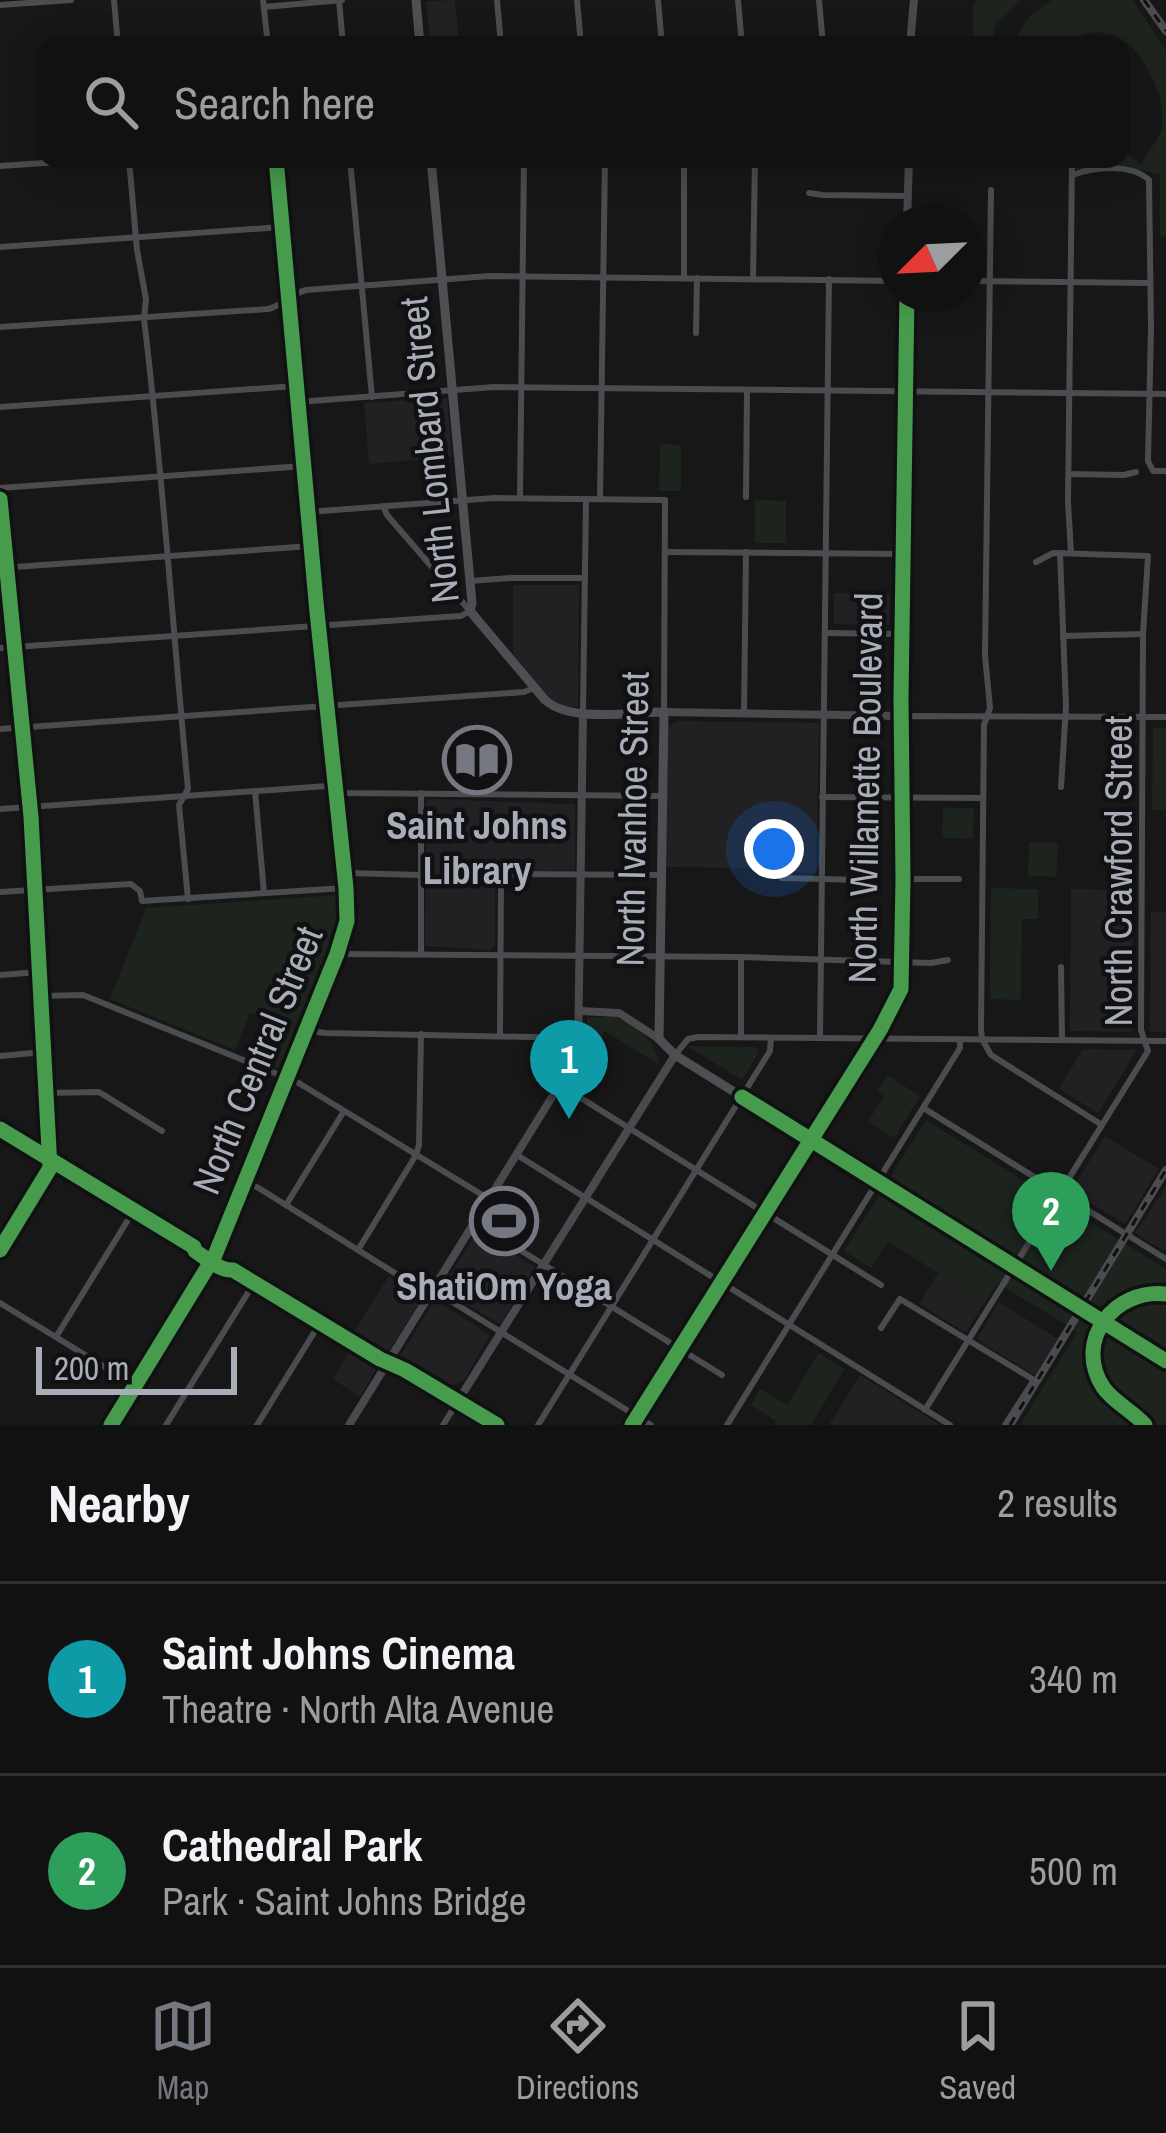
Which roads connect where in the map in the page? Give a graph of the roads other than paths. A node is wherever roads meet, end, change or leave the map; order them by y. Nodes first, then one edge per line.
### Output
1 (71, 0) edge
2 (114, 0) edge
3 (340, 0) edge
4 (416, 0) edge
5 (497, 0) edge
6 (577, 0) edge
7 (658, 0) edge
8 (738, 0) edge
9 (818, 0) edge
10 (914, 0) edge
11 (264, 4) edge
12 (0, 5) edge
13 (117, 36) edge
14 (267, 36) edge
15 (342, 36) edge
16 (419, 36) edge
17 (500, 36) edge
18 (580, 36) edge
19 (661, 36) edge
20 (741, 36) edge
21 (822, 36) edge
22 (911, 36) edge
23 (36, 164) edge
24 (0, 166) edge
25 (130, 168) edge
26 (277, 168) edge
27 (351, 168) edge
28 (432, 168) edge
29 (524, 168) edge
30 (604, 168) edge
31 (684, 168) edge
32 (754, 168) edge
33 (909, 168) edge
34 (1072, 168) edge
35 (1073, 176) junction
36 (991, 190) dead end
37 (808, 193) dead end
38 (908, 196) junction
39 (908, 204) edge
40 (281, 226) junction
41 (136, 237) junction
42 (0, 247) edge
43 (523, 277) junction
44 (603, 277) junction
45 (684, 278) junction
46 (697, 278) junction
47 (752, 278) junction
48 (829, 279) junction
49 (442, 280) junction
50 (878, 280) edge
51 (986, 282) edge
52 (990, 282) junction
53 (1072, 282) junction
54 (1148, 284) junction
55 (362, 286) junction
56 (288, 300) junction
57 (907, 312) edge
58 (144, 319) junction
59 (0, 327) edge
60 (696, 333) dead end
61 (521, 388) junction
62 (602, 388) junction
63 (747, 390) junction
64 (452, 391) junction
65 (828, 391) junction
66 (905, 392) junction
67 (989, 392) junction
68 (1069, 393) junction
69 (1150, 394) junction
70 (1166, 394) edge
71 (152, 396) junction
72 (372, 397) junction
73 (0, 407) edge
74 (304, 466) junction
75 (1166, 471) edge
76 (1136, 472) dead end
77 (1068, 474) junction
78 (160, 477) junction
79 (0, 488) edge
80 (746, 497) dead end
81 (520, 498) junction
82 (0, 499) edge
83 (586, 499) junction
84 (600, 499) junction
85 (463, 501) junction
86 (383, 506) junction
87 (308, 512) junction
88 (311, 546) junction
89 (666, 552) junction
90 (746, 552) junction
91 (826, 553) junction
92 (1060, 553) junction
93 (903, 554) junction
94 (1071, 554) junction
95 (166, 556) junction
96 (1036, 562) dead end
97 (3, 568) edge
98 (585, 578) junction
99 (470, 581) junction
100 (470, 611) junction
101 (318, 626) junction
102 (825, 633) junction
103 (902, 634) junction
104 (1143, 634) junction
105 (174, 636) junction
106 (1062, 636) junction
107 (14, 647) junction
108 (0, 648) edge
109 (535, 688) junction
110 (327, 705) junction
111 (583, 712) junction
112 (664, 712) junction
113 (744, 714) junction
114 (824, 715) junction
115 (902, 716) junction
116 (987, 716) junction
117 (181, 717) junction
118 (1064, 717) junction
119 (1144, 717) junction
120 (1166, 717) edge
121 (22, 727) junction
122 (0, 729) edge
123 (1061, 787) dead end
124 (336, 790) junction
125 (255, 791) junction
126 (422, 793) junction
127 (582, 795) junction
128 (184, 796) junction
129 (663, 796) junction
130 (822, 797) junction
131 (903, 798) junction
132 (983, 798) junction
133 (30, 807) junction
134 (0, 809) edge
135 (345, 873) junction
136 (421, 875) junction
137 (581, 875) junction
138 (662, 875) junction
139 (782, 878) dead end
140 (822, 878) junction
141 (903, 879) junction
142 (959, 879) dead end
143 (862, 880) dead end
144 (346, 888) junction
145 (35, 890) junction
146 (0, 892) edge
147 (264, 893) junction
148 (188, 899) junction
149 (337, 954) junction
150 (421, 954) junction
151 (500, 954) junction
152 (580, 955) junction
153 (661, 956) junction
154 (741, 957) junction
155 (821, 958) junction
156 (902, 960) junction
157 (948, 960) dead end
158 (1061, 968) dead end
159 (40, 972) junction
160 (0, 975) edge
161 (41, 996) junction
162 (580, 1012) junction
163 (305, 1030) junction
164 (421, 1034) junction
165 (500, 1034) junction
166 (740, 1037) junction
167 (580, 1038) junction
168 (771, 1038) junction
169 (820, 1038) junction
170 (872, 1038) junction
171 (960, 1039) junction
172 (659, 1040) junction
173 (982, 1040) junction
174 (1061, 1040) junction
175 (1144, 1041) junction
176 (1166, 1041) edge
177 (44, 1052) junction
178 (675, 1055) junction
179 (0, 1056) edge
180 (286, 1078) junction
181 (560, 1085) junction
182 (46, 1094) junction
183 (742, 1097) junction
184 (923, 1108) junction
185 (344, 1111) junction
186 (1102, 1125) junction
187 (628, 1128) junction
188 (0, 1129) edge
189 (162, 1131) dead end
190 (416, 1155) junction
191 (517, 1155) junction
192 (50, 1159) junction
193 (696, 1171) junction
194 (244, 1183) junction
195 (1060, 1193) junction
196 (586, 1197) junction
197 (489, 1199) junction
198 (285, 1205) junction
199 (134, 1210) junction
200 (764, 1213) junction
201 (476, 1222) junction
202 (654, 1239) junction
203 (0, 1250) edge
204 (358, 1250) junction
205 (832, 1254) junction
206 (213, 1258) junction
207 (1166, 1259) edge
208 (544, 1264) junction
209 (721, 1282) junction
210 (254, 1283) junction
211 (880, 1285) dead end
212 (432, 1292) junction
213 (0, 1304) edge
214 (611, 1306) junction
215 (320, 1323) junction
216 (790, 1324) junction
217 (881, 1328) dead end
218 (502, 1333) junction
219 (56, 1337) junction
220 (968, 1341) junction
221 (680, 1348) junction
222 (1166, 1360) edge
223 (388, 1363) junction
224 (569, 1375) junction
225 (722, 1375) dead end
226 (136, 1386) junction
227 (458, 1401) junction
228 (925, 1410) junction
229 (638, 1417) junction
230 (112, 1425) edge
231 (166, 1425) edge
232 (257, 1425) edge
233 (349, 1425) edge
234 (443, 1425) edge
235 (497, 1425) edge
236 (538, 1425) edge
237 (632, 1425) edge
238 (651, 1425) edge
239 (727, 1425) edge
240 (950, 1425) edge
241 (1006, 1425) edge

1 - 12 street
2 - 13 street
3 - 11 street
3 - 15 street
4 - 16 main road
5 - 17 street
6 - 18 street
7 - 19 street
8 - 20 street
9 - 21 street
10 - 22 main road
11 - 14 street
23 - 24 street
25 - 41 street
26 - 40 street
27 - 55 street
28 - 49 main road, North Lombard Street
29 - 43 street
30 - 44 street
31 - 45 street
32 - 47 street
33 - 38 main road
34 - 35 street
35 - 53 street
35 - 54 street
36 - 52 street
37 - 38 street
38 - 39 main road
40 - 41 street
40 - 56 street
41 - 42 street
41 - 58 street
43 - 44 street
43 - 49 street
43 - 61 street
44 - 45 street
44 - 62 street
45 - 46 street
46 - 47 street
46 - 60 street
47 - 48 street
48 - 50 street
48 - 65 street
49 - 55 street
49 - 64 main road, North Lombard Street
51 - 52 street
52 - 53 street
52 - 67 street
53 - 54 street
53 - 68 street
54 - 69 street
55 - 56 street
55 - 72 street
56 - 58 street
56 - 71 street
57 - 66 main road, North Willamette Boulevard
58 - 59 street
58 - 71 street
61 - 62 street
61 - 64 street
61 - 81 street
62 - 63 street
62 - 84 street
63 - 65 street
63 - 80 street
64 - 72 street
64 - 85 main road, North Lombard Street
65 - 66 street
65 - 91 street
66 - 67 street
66 - 93 main road, North Willamette Boulevard
67 - 68 street
67 - 116 street
68 - 69 street
68 - 77 street
69 - 70 street
69 - 75 street
71 - 73 street
71 - 78 street
72 - 74 street, North Central Street
74 - 78 street
74 - 87 street, North Central Street
76 - 77 street
77 - 94 street
78 - 79 street
78 - 95 street
81 - 83 street
81 - 85 street
82 - 97 street
83 - 84 street
83 - 98 street
84 - 89 street, North Ivanhoe Street
85 - 86 street
85 - 99 main road, North Lombard Street
86 - 87 street
86 - 100 street
87 - 88 street, North Central Street
88 - 95 street
88 - 101 street, North Central Street
89 - 90 street
89 - 112 street, North Ivanhoe Street
90 - 91 street
90 - 113 street
91 - 93 street
91 - 102 street
92 - 94 street
92 - 96 street
92 - 106 street
93 - 103 main road, North Willamette Boulevard
94 - 104 street, North Crawford Street
95 - 97 street
95 - 105 street
97 - 107 street
98 - 99 street
98 - 111 street
99 - 100 main road, North Lombard Street
100 - 101 street
100 - 109 main road, North Lombard Street
101 - 105 street
101 - 110 street, North Central Street
102 - 103 street
102 - 114 street
103 - 115 main road, North Willamette Boulevard
104 - 106 street
104 - 119 street, North Crawford Street
105 - 107 street
105 - 117 street
106 - 118 street
107 - 108 street
107 - 121 street
109 - 110 street
109 - 111 main road, North Lombard Street
110 - 117 street
110 - 124 street, North Central Street
111 - 112 main road
111 - 127 main road
112 - 113 main road
112 - 129 main road, North Ivanhoe Street
113 - 114 main road
114 - 115 main road
114 - 130 street
115 - 116 street
115 - 131 street, North Willamette Boulevard
116 - 118 street
116 - 132 street
117 - 121 street
117 - 128 street
118 - 119 street
118 - 123 street
119 - 120 street
119 - 175 street, North Crawford Street
121 - 122 street
121 - 133 street
124 - 125 street
124 - 126 street
124 - 135 street, North Central Street
125 - 128 street
125 - 147 street
126 - 127 street
126 - 136 street
127 - 129 street
127 - 137 main road
128 - 133 street
128 - 148 street
129 - 138 main road, North Ivanhoe Street
130 - 131 street
130 - 140 street
131 - 132 street
131 - 141 street, North Willamette Boulevard
132 - 173 street
133 - 134 street
133 - 145 street
135 - 136 street
135 - 144 street, North Central Street
136 - 150 street
137 - 138 street
137 - 151 street
137 - 152 main road
138 - 153 main road, North Ivanhoe Street
139 - 140 street
140 - 143 street
140 - 155 street
141 - 142 street
141 - 156 street, North Willamette Boulevard
144 - 147 street
144 - 149 street, North Central Street
145 - 146 street
145 - 148 street
145 - 159 street
147 - 148 street
149 - 150 street
149 - 163 street, North Central Street
150 - 151 street
151 - 152 street
151 - 165 street
152 - 153 street
152 - 162 main road
153 - 154 street
153 - 172 main road, North Ivanhoe Street
154 - 155 street
154 - 166 street
155 - 156 street
155 - 169 street
156 - 157 street
156 - 170 street, North Willamette Boulevard
158 - 174 street
159 - 160 street
159 - 161 street
161 - 177 street
161 - 180 street
162 - 167 main road
162 - 172 main road
163 - 164 street
163 - 180 street, North Central Street
164 - 165 street
164 - 190 street
165 - 167 street
166 - 168 street
166 - 178 street
167 - 181 main road
168 - 169 street
168 - 183 street
169 - 170 street
170 - 171 street
170 - 200 street, North Willamette Boulevard
171 - 173 street
171 - 184 street
172 - 178 main road
173 - 174 street
173 - 186 street
174 - 175 street
175 - 176 street
175 - 186 street, North Crawford Street
177 - 179 street
177 - 182 street
178 - 183 main road
178 - 187 main road
180 - 185 street
180 - 194 street, North Central Street
181 - 187 street
181 - 191 main road
182 - 189 street
182 - 192 street
183 - 193 street
183 - 222 main road
184 - 195 street
184 - 205 street
185 - 190 street
185 - 198 street
186 - 195 street, North Crawford Street
187 - 193 street
187 - 196 main road
188 - 192 main road
190 - 197 street
190 - 204 street
191 - 196 street
191 - 197 main road
192 - 199 main road
192 - 203 street
193 - 200 street
193 - 202 street
194 - 198 street
194 - 206 street, North Central Street
195 - 207 street
195 - 220 street, North Crawford Street
196 - 202 street
196 - 208 main road
197 - 201 main road
198 - 204 street
199 - 206 main road
199 - 219 street
200 - 205 street
200 - 209 street, North Willamette Boulevard
201 - 208 street
201 - 212 main road
202 - 209 street
202 - 214 street
204 - 212 street
205 - 211 street
205 - 216 street
206 - 210 main road
206 - 226 street, North Central Street
208 - 214 street
208 - 218 main road
209 - 216 street
209 - 221 street, North Willamette Boulevard
210 - 215 main road
210 - 231 street
212 - 218 street
212 - 223 main road
213 - 219 street
214 - 221 street
214 - 224 street
215 - 223 main road
215 - 232 street
216 - 228 street
216 - 239 street
217 - 220 street
218 - 224 street
218 - 227 main road
219 - 226 street
220 - 228 street, North Crawford Street
220 - 241 street
221 - 225 street
221 - 229 street, North Willamette Boulevard
223 - 227 main road
223 - 233 main road
224 - 229 street
224 - 236 street
226 - 230 street, North Central Street
227 - 234 street
227 - 235 street
228 - 240 street
229 - 237 street, North Willamette Boulevard
229 - 238 street

